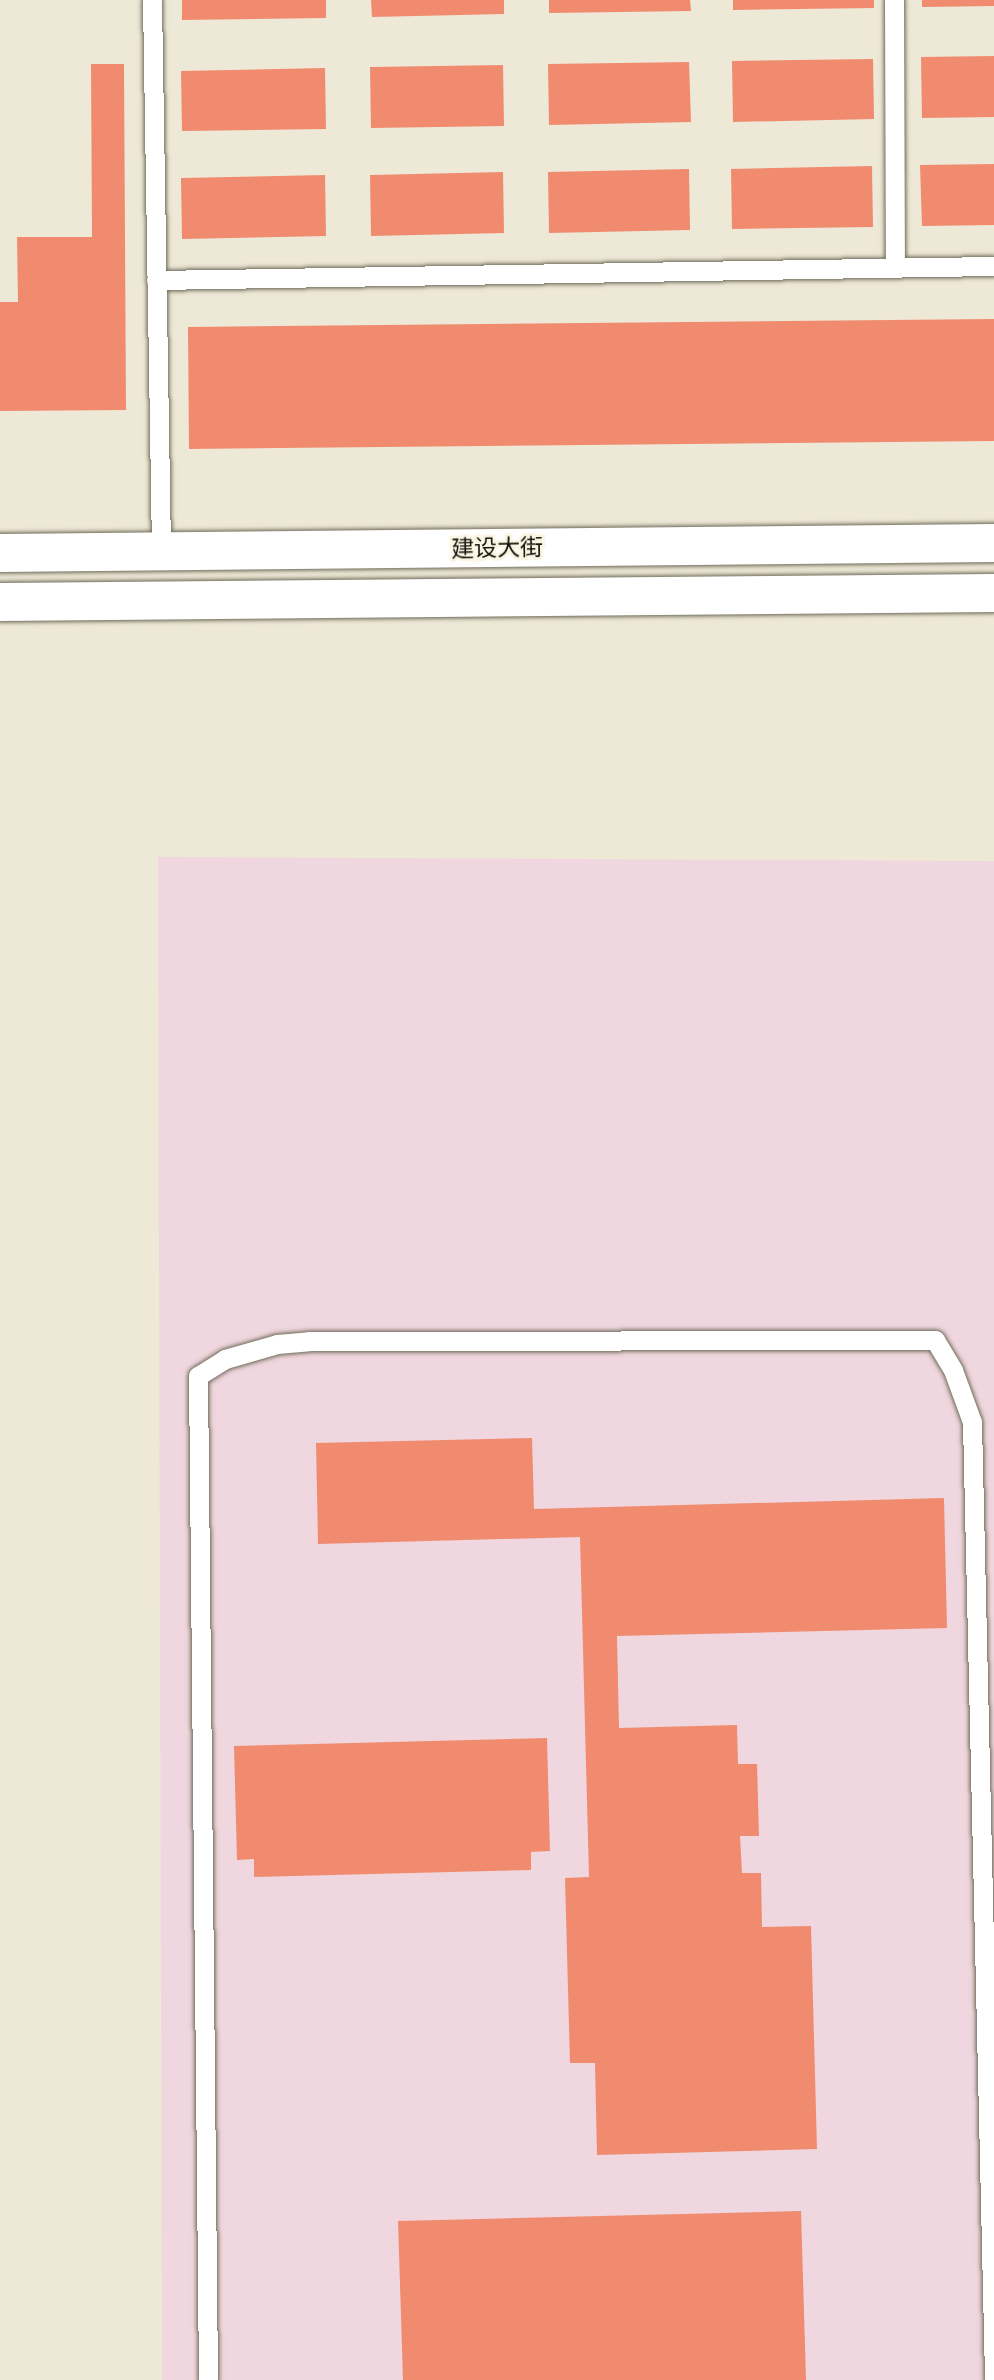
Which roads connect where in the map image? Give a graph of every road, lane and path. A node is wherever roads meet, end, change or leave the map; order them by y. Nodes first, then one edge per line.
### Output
1 (152, 0) edge
2 (894, 0) edge
3 (994, 266) edge
4 (895, 267) junction
5 (156, 280) junction
6 (994, 543) edge
7 (161, 551) junction
8 (0, 552) edge
9 (994, 593) edge
10 (0, 602) edge
11 (208, 2380) edge
12 (994, 2380) edge

1 - 5 lane
2 - 4 lane
3 - 4 lane
4 - 5 lane
5 - 7 lane
6 - 7 street, 建设大街
7 - 8 street, 建设大街
9 - 10 street
11 - 12 lane

